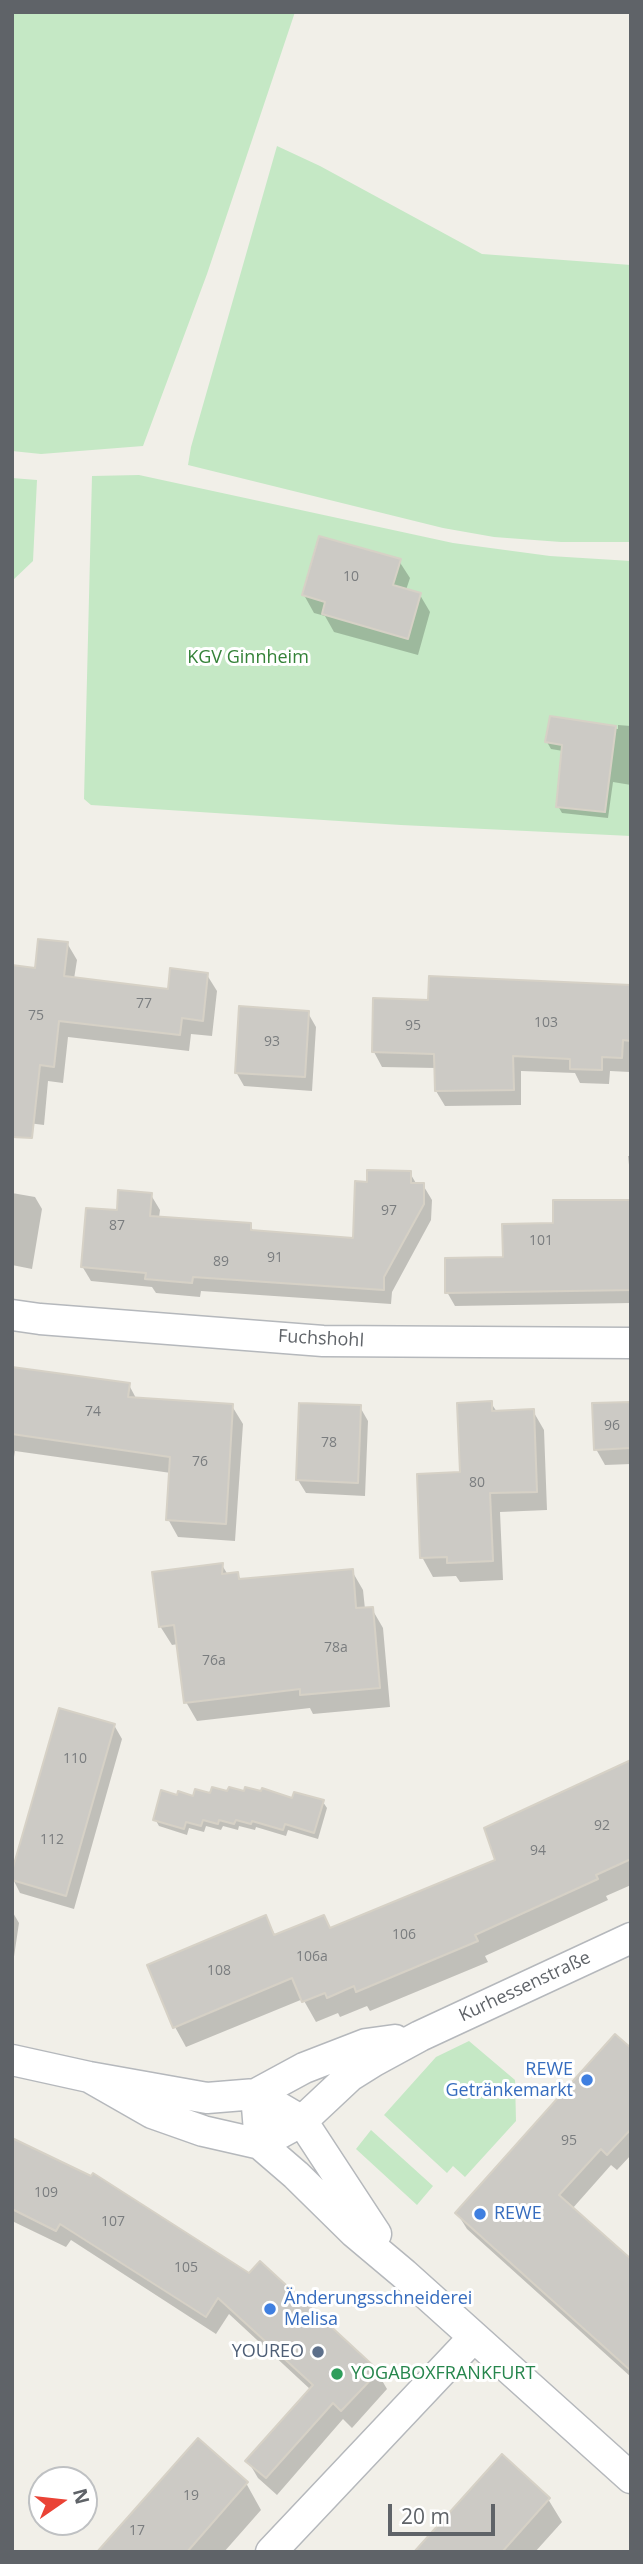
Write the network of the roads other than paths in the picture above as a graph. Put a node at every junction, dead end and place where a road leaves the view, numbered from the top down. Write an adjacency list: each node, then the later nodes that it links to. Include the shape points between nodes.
1 (12, 1315): 2 (street, Fuchshohl, via 323,1341)
2 (631, 1343)
3 (631, 1938): 4 (street, Kurhessenstraße)
4 (420, 2036): 7 (street, Kurhessenstraße, via 366,2044 304,2068); 8 (street, Kurhessenstraße, via 350,2076)
5 (12, 2060): 6 (street, Kurhessenstraße)
6 (89, 2077): 7 (street, Kurhessenstraße, via 207,2098); 9 (street, Kurhessenstraße, via 152,2113)
7 (256, 2094): 8 (street); 9 (street)
8 (302, 2121): 9 (street, Kurhessenstraße); 10 (street)
9 (260, 2144): 10 (street)
10 (404, 2274): 11 (street)
11 (474, 2337): 12 (street); 13 (street)
12 (631, 2478)
13 (271, 2552)

